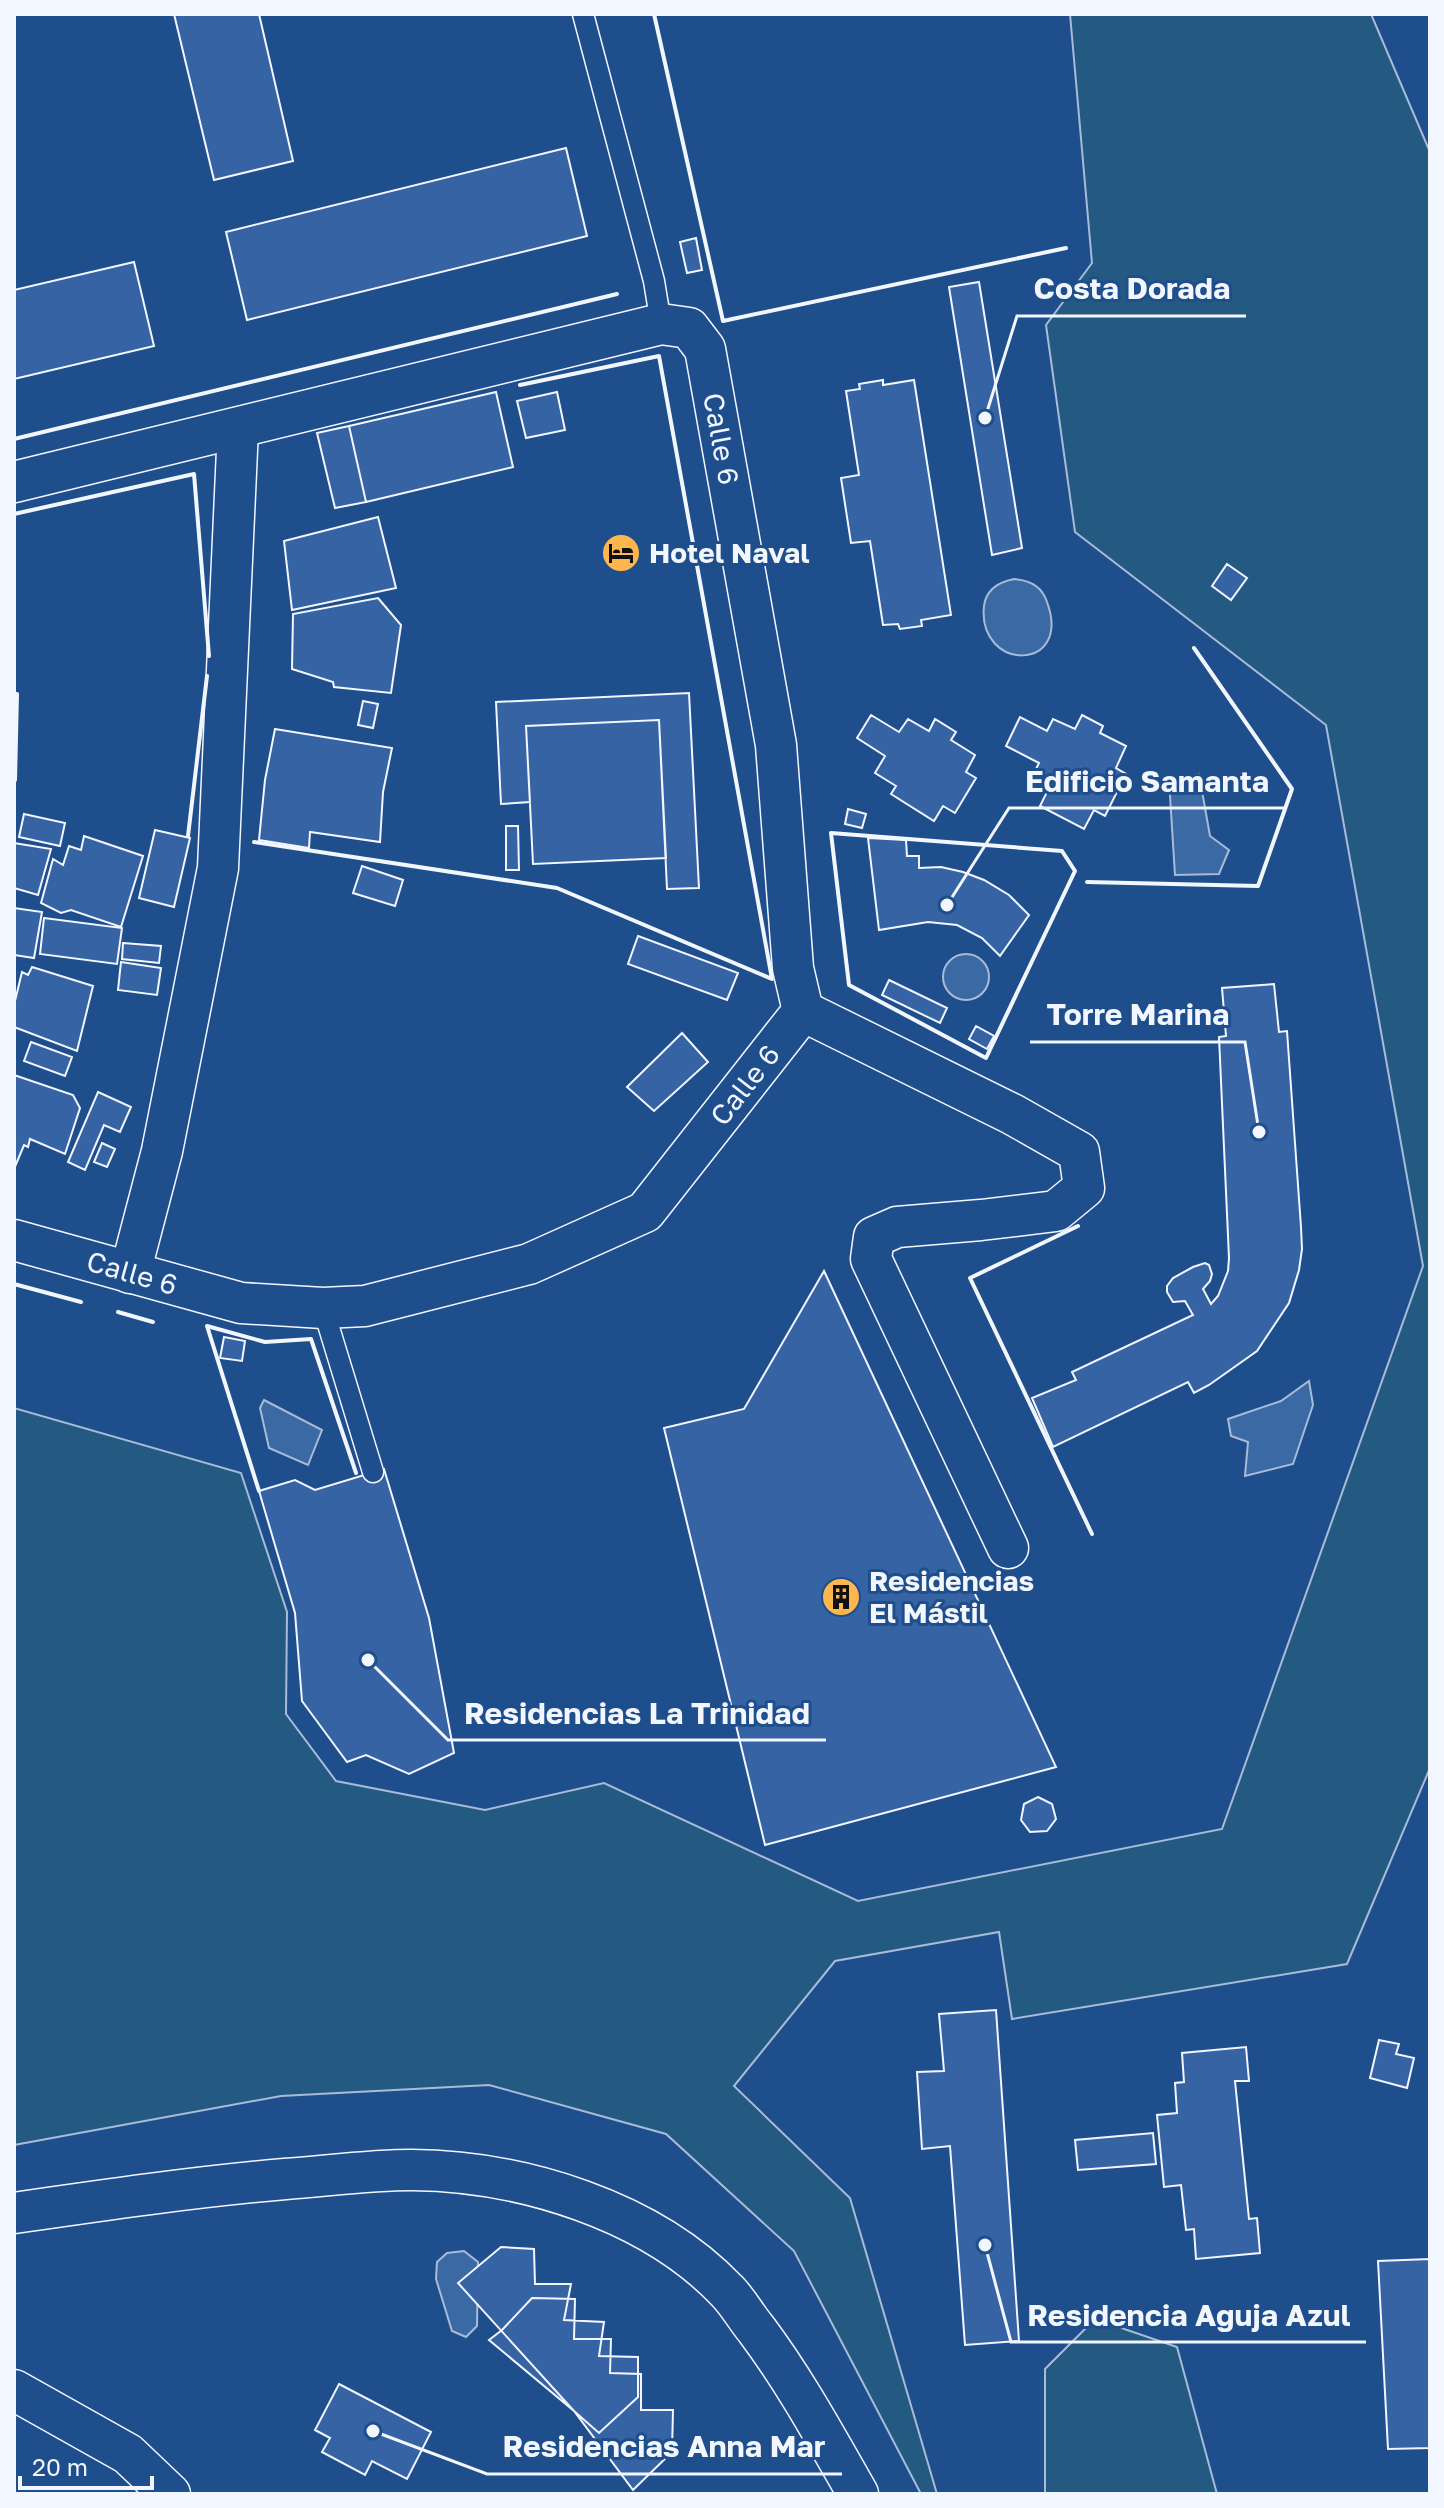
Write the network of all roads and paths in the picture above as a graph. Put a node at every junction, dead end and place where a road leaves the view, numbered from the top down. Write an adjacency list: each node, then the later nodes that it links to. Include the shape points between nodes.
1 (583, 14): 2 (lane)
2 (661, 324): 3 (street); 5 (street, Calle 6, via 689,328 705,349 776,745 793,968)
3 (238, 428): 4 (street); 7 (street, via 218,868 162,1151)
4 (14, 482)
5 (803, 1011): 8 (street, Calle 6, via 645,1212 529,1264 365,1306); 10 (street, via 1079,1152 1084,1188 1056,1211 897,1227 874,1237 871,1259)
6 (14, 1240): 7 (street, Calle 6)
7 (130, 1273): 8 (street, Calle 6, via 241,1303)
8 (323, 1308): 9 (lane)
9 (373, 1472)
10 (1008, 1548)
11 (14, 2213): 14 (street, via 217,2185 412,2170 534,2185 647,2228 727,2291 786,2369)
12 (19, 2389): 13 (street, via 128,2454)
13 (170, 2494)
14 (858, 2494)

